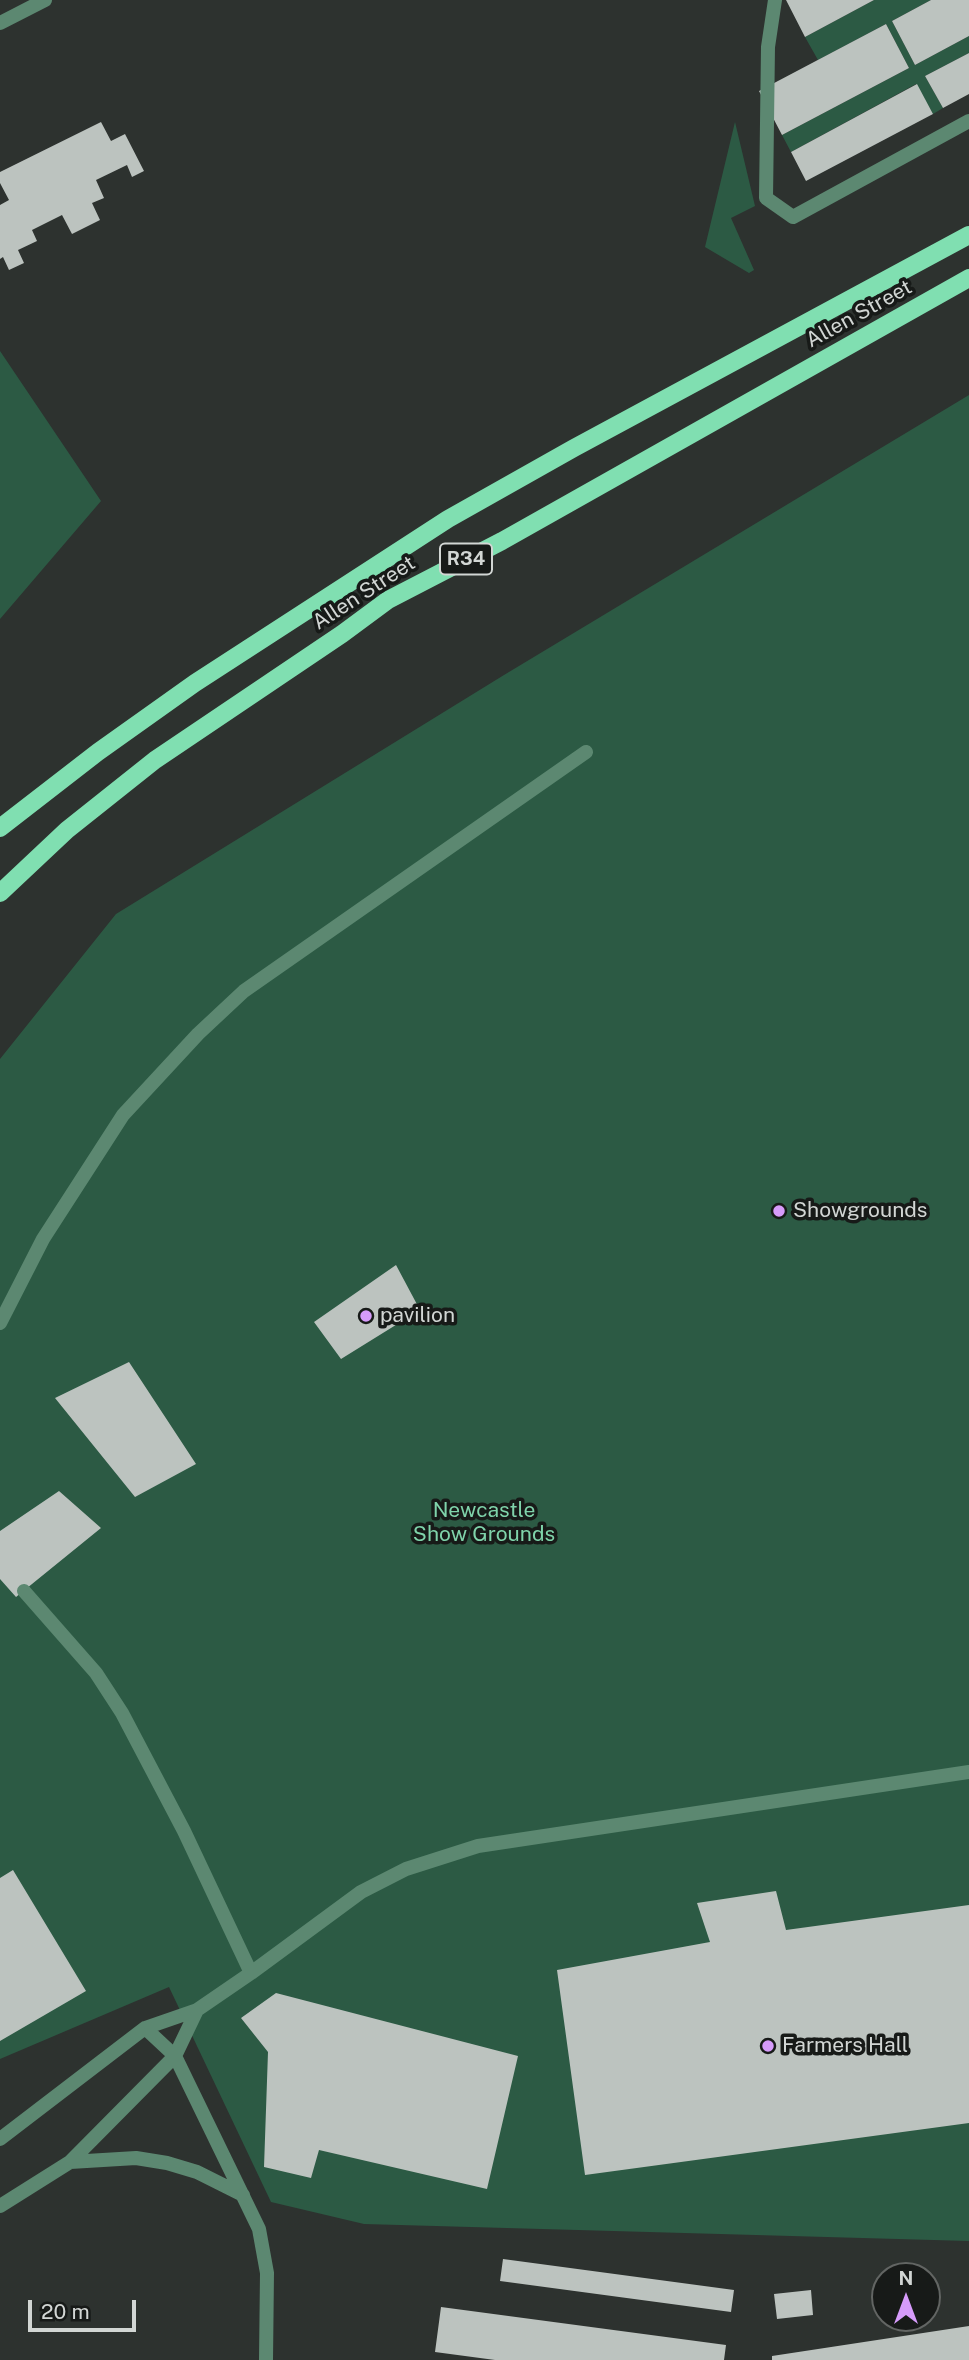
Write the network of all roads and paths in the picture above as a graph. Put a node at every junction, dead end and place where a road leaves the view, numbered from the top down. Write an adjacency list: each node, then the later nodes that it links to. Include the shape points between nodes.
1 (45, 0): 3 (street)
2 (775, 0): 4 (street, via 768,47 766,198 793,217)
3 (0, 23)
4 (969, 121)
5 (969, 234): 8 (main road, Allen Street / R34, via 448,519 195,683)
6 (969, 278): 9 (main road, Allen Street / R34, via 502,541 388,600 155,760 67,830)
7 (586, 752): 10 (street, via 244,991 198,1034 123,1115 43,1239)
8 (0, 828)
9 (0, 893)
10 (0, 1323)
11 (24, 1591): 13 (street, via 96,1673 122,1713)
12 (969, 1772): 13 (street, via 478,1846 406,1869 361,1892)
13 (251, 1973): 14 (street)
14 (197, 2010): 15 (street); 16 (street)
15 (145, 2028): 16 (street); 17 (street)
16 (175, 2056): 18 (street); 19 (street)
17 (0, 2139)
18 (70, 2162): 19 (street, via 136,2158 167,2163); 20 (street)
19 (243, 2195): 21 (street, via 259,2229 267,2273)
20 (0, 2206)
21 (266, 2360)

